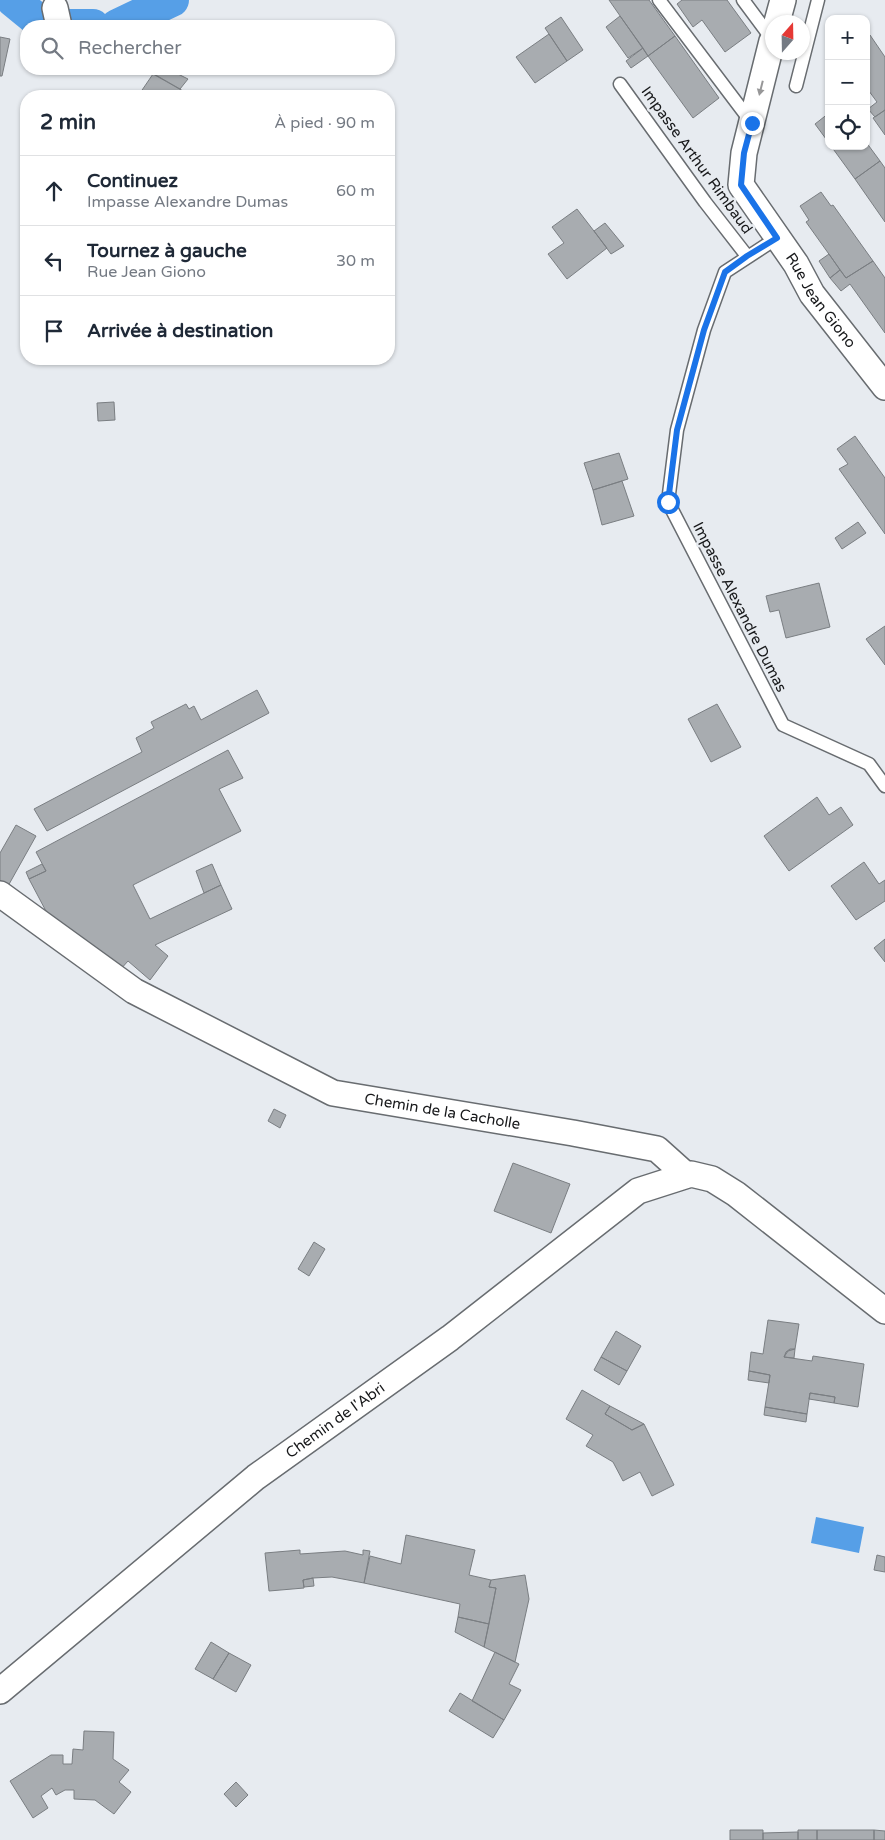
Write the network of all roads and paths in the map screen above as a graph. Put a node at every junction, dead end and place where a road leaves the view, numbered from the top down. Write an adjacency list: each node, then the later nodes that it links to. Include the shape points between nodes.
1 (659, 0): 10 (lane)
2 (743, 0): 6 (lane)
3 (783, 0): 5 (street)
4 (818, 0): 9 (lane)
5 (779, 15)
6 (765, 30)
7 (767, 60): 10 (street, Rue Jean Giono, one-way to 10)
8 (620, 84): 12 (lane, Impasse Arthur Rimbaud)
9 (796, 86)
10 (752, 123): 11 (street, Rue Jean Giono, via 744,153 741,185)
11 (777, 238): 12 (lane, Impasse Alexandre Dumas); 13 (street, Rue Jean Giono, via 812,294)
12 (747, 256): 14 (lane, Impasse Alexandre Dumas, via 725,272 704,330 677,430 668,502 783,725 869,764)
13 (885, 387)
14 (885, 786)
15 (0, 894): 16 (street, Chemin de la Cacholle, via 134,991 333,1093 657,1149)
16 (686, 1175): 17 (street, via 712,1179 736,1194); 18 (street, Chemin de l'Abri, via 638,1191 450,1338 256,1477)
17 (885, 1311)
18 (0, 1690)

